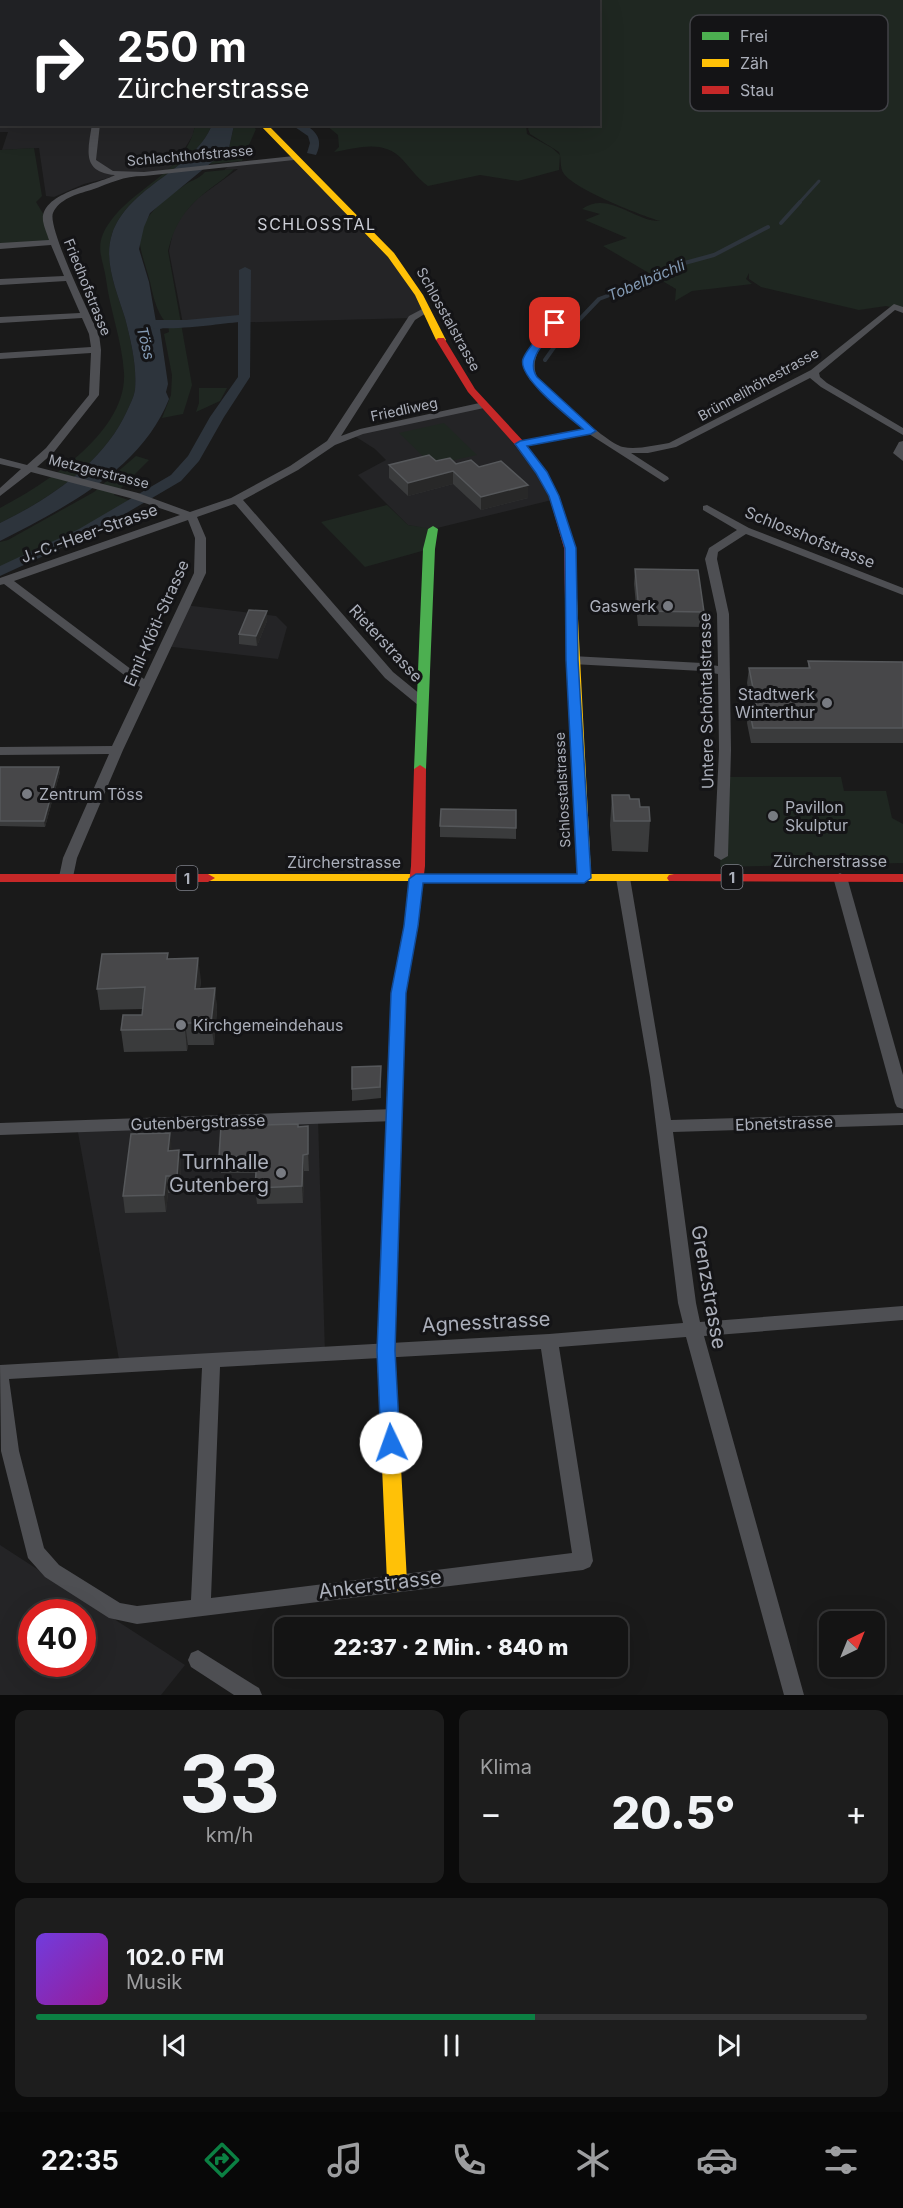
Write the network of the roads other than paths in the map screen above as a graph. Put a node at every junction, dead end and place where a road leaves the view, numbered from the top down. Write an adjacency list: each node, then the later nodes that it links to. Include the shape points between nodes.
1 (96, 126): 4 (street, Schlachthofstrasse, via 92,160 99,167)
2 (264, 126): 3 (main road, Schlosstalstrasse)
3 (294, 158): 4 (street, Schlachthofstrasse); 10 (main road, Schlosstalstrasse, via 391,255)
4 (124, 174): 5 (street, Friedhofstrasse, via 56,203 47,220)
5 (54, 242): 6 (street); 7 (street, Friedhofstrasse)
6 (0, 246)
7 (69, 278): 8 (street); 11 (street, Friedhofstrasse)
8 (0, 282)
9 (899, 309): 16 (street, Brünnelihöhestrasse)
10 (426, 310): 17 (main road, Schlosstalstrasse, via 447,353); 20 (street, via 412,318)
11 (85, 315): 12 (street); 14 (street, Friedhofstrasse, via 94,334)
12 (0, 320)
13 (555, 323): 18 (street, via 528,359 527,369)
14 (96, 351): 15 (street); 26 (street, Friedhofstrasse, via 94,395 50,450)
15 (0, 356)
16 (814, 372): 19 (street, via 824,385); 23 (street, Brünnelihöhestrasse, via 672,445)
17 (484, 405): 20 (street, Friedliweg, via 360,432); 21 (main road, Schlosstalstrasse)
18 (591, 431): 21 (street); 23 (street)
19 (903, 432)
20 (332, 443): 29 (street)
21 (520, 444): 36 (main road, Schlosstalstrasse, via 554,496 570,548)
22 (903, 444): 24 (street, via 898,453)
23 (621, 450): 27 (street)
24 (903, 458)
25 (0, 461): 26 (street, Metzgerstrasse)
26 (26, 468): 28 (street, Friedhofstrasse); 31 (street, Metzgerstrasse, via 154,501)
27 (664, 479)
28 (0, 493)
29 (235, 500): 31 (street); 39 (street, Rieterstrasse, via 389,675)
30 (706, 508): 33 (street, Schlosshofstrasse)
31 (189, 516): 34 (street, J.-C.-Heer-Strasse); 38 (street, Emil-Klöti-Strasse, via 203,554 200,573)
32 (433, 529): 39 (main road)
33 (745, 530): 35 (street, Schlosshofstrasse); 37 (street, Untere Schöntalstrasse, via 712,550 723,614)
34 (3, 581): 38 (street)
35 (903, 592)
36 (572, 660): 37 (street); 46 (main road, Schlosstalstrasse)
37 (723, 671): 42 (street, Untere Schöntalstrasse)
38 (146, 686): 40 (street, Emil-Klöti-Strasse)
39 (422, 702): 49 (main road, Rieterstrasse)
40 (117, 750): 41 (street); 43 (street, Emil-Klöti-Strasse, via 70,858)
41 (0, 751)
42 (722, 856)
43 (66, 877): 45 (main road, Zürcherstrasse / 1); 49 (main road, Zürcherstrasse / 1)
44 (840, 877): 47 (main road, Zürcherstrasse / 1); 48 (main road, Zürcherstrasse / 1); 50 (street)
45 (0, 878)
46 (584, 878): 47 (main road, Zürcherstrasse / 1); 49 (main road, Zürcherstrasse / 1)
47 (623, 878): 53 (street, Grenzstrasse)
48 (903, 878)
49 (416, 879): 51 (main road, Rieterstrasse, via 398,993)
50 (903, 1103)
51 (395, 1115): 54 (street, Gutenbergstrasse); 58 (main road, Rieterstrasse)
52 (903, 1119): 53 (street, Ebnetstrasse)
53 (664, 1126): 56 (street, Grenzstrasse)
54 (0, 1129)
55 (903, 1313): 56 (street, Agnesstrasse)
56 (693, 1329): 57 (street, Agnesstrasse); 66 (street, Grenzstrasse)
57 (549, 1341): 58 (street, Agnesstrasse); 62 (street, Ankerstrasse, via 583,1561)
58 (386, 1351): 59 (street, Agnesstrasse); 62 (main road, Rieterstrasse)
59 (211, 1361): 60 (street, Agnesstrasse); 63 (street)
60 (0, 1372)
61 (0, 1378): 63 (street, Ankerstrasse, via 10,1451 32,1542 42,1562 108,1607 127,1615)
62 (397, 1582): 63 (street, Ankerstrasse)
63 (201, 1607)
64 (198, 1660): 65 (street)
65 (252, 1695)
66 (794, 1695)

